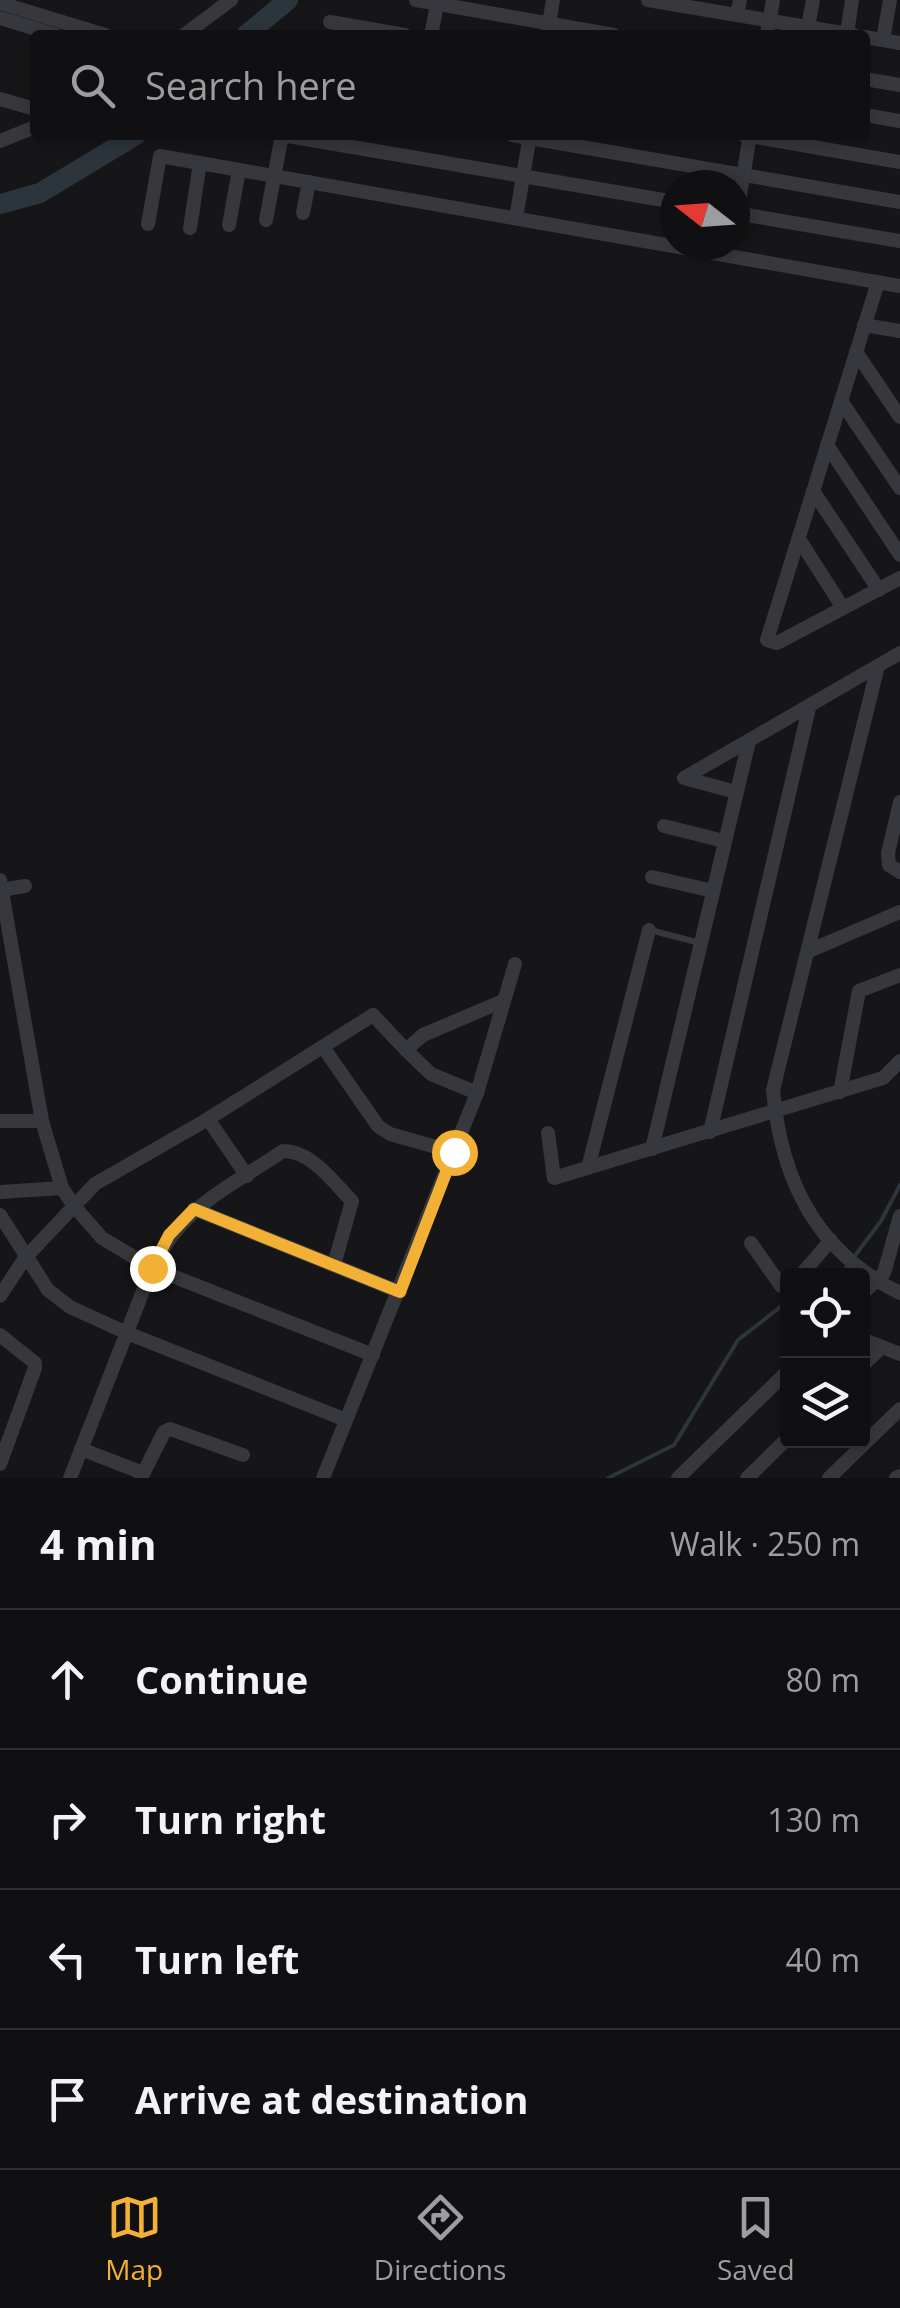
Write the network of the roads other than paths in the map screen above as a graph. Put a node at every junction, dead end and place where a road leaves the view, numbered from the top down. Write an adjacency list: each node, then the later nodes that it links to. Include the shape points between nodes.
1 (232, 0): 20 (street)
2 (416, 0): 9 (street)
3 (553, 0): 17 (street)
4 (774, 0): 16 (street)
5 (812, 0): 15 (street)
6 (852, 0): 24 (street)
7 (890, 0): 26 (street)
8 (658, 1): 11 (street)
9 (437, 2): 17 (street); 22 (street)
10 (0, 3): 19 (street)
11 (702, 4): 12 (street)
12 (739, 8): 16 (street)
13 (0, 18): 18 (street)
14 (330, 22): 21 (street)
15 (808, 27): 16 (street); 23 (street)
16 (768, 28)
17 (548, 29)
18 (40, 30)
19 (89, 30)
20 (191, 30)
21 (376, 30)
22 (432, 30)
23 (826, 30)
24 (850, 30)
25 (870, 38): 26 (street)
26 (883, 40): 27 (street)
27 (900, 43)
28 (870, 80): 29 (street)
29 (900, 85)
30 (0, 99): 31 (street)
31 (30, 107)
32 (870, 116): 33 (street)
33 (900, 121)
34 (30, 129): 41 (street)
35 (281, 140): 47 (street)
36 (311, 140): 48 (street)
37 (529, 140): 48 (street)
38 (552, 140): 45 (street)
39 (748, 140): 46 (street)
40 (776, 140): 42 (street)
41 (0, 141)
42 (900, 162)
43 (200, 163): 44 (street); 57 (street, via 160,156); 59 (street)
44 (239, 170): 47 (street); 58 (street)
45 (717, 170)
46 (744, 170)
47 (274, 176): 50 (street); 56 (street)
48 (523, 176): 51 (street); 54 (street)
49 (750, 176): 52 (street)
50 (308, 182): 53 (street); 54 (street)
51 (660, 199)
52 (900, 202)
53 (303, 213)
54 (516, 218): 60 (street)
55 (750, 219): 61 (street)
56 (266, 220)
57 (148, 224)
58 (229, 226)
59 (190, 228)
60 (660, 239)
61 (900, 241)
62 (750, 254): 63 (street)
63 (878, 282): 64 (street); 65 (street)
64 (900, 286)
65 (864, 326): 66 (street); 67 (street)
66 (898, 333)
67 (856, 352): 68 (street); 69 (street)
68 (841, 402): 70 (street); 71 (street)
69 (900, 417)
70 (827, 445): 72 (street); 74 (street)
71 (900, 488)
72 (813, 491): 73 (street); 76 (street)
73 (799, 538): 77 (street); 77 (street, via 767,640 776,643)
74 (900, 554)
75 (900, 578): 76 (street)
76 (879, 590): 77 (street)
77 (844, 608)
78 (900, 653): 79 (street)
79 (876, 670): 80 (street); 94 (street)
80 (809, 708): 81 (street); 107 (street)
81 (749, 742): 82 (street); 82 (street, via 684,778)
82 (736, 792): 85 (street)
83 (900, 802): 86 (street, via 888,853)
84 (664, 826): 85 (street)
85 (724, 841): 90 (street)
86 (900, 872)
87 (652, 876): 90 (street)
88 (1, 886): 89 (street); 106 (street)
89 (25, 886)
90 (712, 891): 93 (street)
91 (900, 912): 94 (street)
92 (649, 930): 93 (lane); 111 (street)
93 (700, 942): 109 (street)
94 (809, 951): 103 (street, via 774,1090)
95 (515, 964): 97 (street)
96 (900, 974): 101 (street, via 860,991)
97 (503, 1001): 99 (street, via 423,1035); 102 (street)
98 (322, 1047): 99 (street, via 374,1016); 104 (street); 110 (street, via 378,1126)
99 (406, 1050): 102 (street, via 431,1074)
100 (900, 1060): 101 (street, via 882,1078)
101 (840, 1092): 103 (street)
102 (478, 1093): 110 (street)
103 (775, 1112): 107 (street); 120 (street, via 788,1173)
104 (208, 1119): 112 (street); 115 (street, via 95,1184)
105 (0, 1120): 106 (street)
106 (42, 1121): 113 (street)
107 (710, 1132): 109 (street)
108 (548, 1133): 111 (street, via 554,1178)
109 (652, 1149): 111 (street)
110 (454, 1152): 128 (street)
111 (588, 1168)
112 (247, 1176): 116 (street); 122 (street, via 289,1150 320,1168 352,1202)
113 (62, 1188): 114 (street); 115 (street)
114 (0, 1192)
115 (74, 1206): 121 (street); 123 (street, via 102,1238)
116 (194, 1209): 122 (street); 123 (street, via 169,1235)
117 (0, 1215): 121 (street)
118 (899, 1225): 125 (street, via 884,1273)
119 (750, 1243): 126 (street)
120 (833, 1243): 124 (street); 125 (street)
121 (25, 1258): 130 (street); 131 (street, via 53,1296)
122 (334, 1266): 128 (street)
123 (152, 1268): 131 (street); 136 (street)
124 (808, 1268)
125 (875, 1280): 127 (street); 129 (street)
126 (780, 1285)
127 (870, 1285)
128 (400, 1292): 136 (street)
129 (900, 1293)
130 (0, 1296)
131 (126, 1333): 140 (street); 142 (street)
132 (0, 1335): 144 (street, via 36,1368)
133 (870, 1342): 134 (street)
134 (881, 1348): 135 (street); 137 (street)
135 (900, 1354)
136 (373, 1355): 140 (street)
137 (870, 1358)
138 (780, 1379): 148 (street)
139 (900, 1409): 150 (street)
140 (346, 1420): 147 (street)
141 (780, 1446): 149 (street)
142 (81, 1449): 145 (street); 146 (street)
143 (243, 1454): 145 (street, via 170,1429)
144 (0, 1464)
145 (142, 1476)
146 (70, 1478)
147 (323, 1478)
148 (678, 1478)
149 (746, 1478)
150 (829, 1478)

